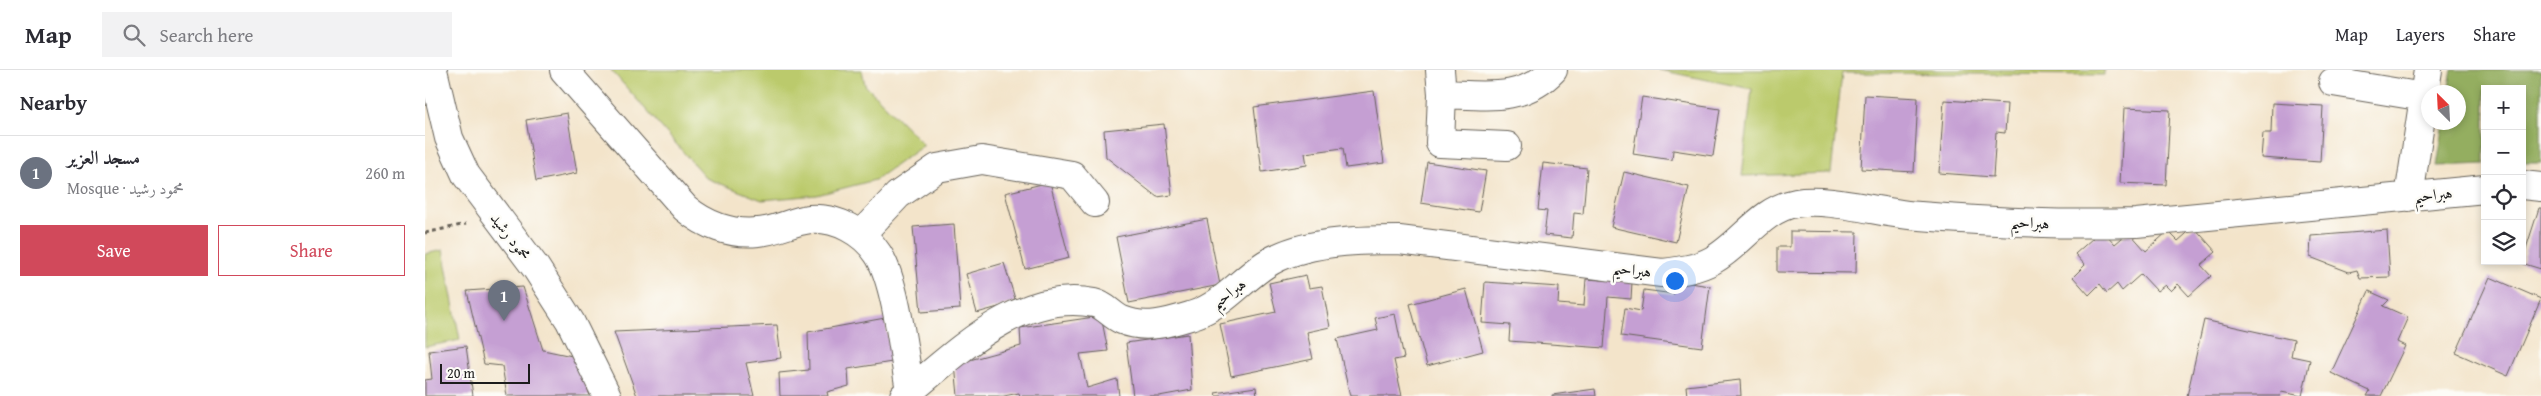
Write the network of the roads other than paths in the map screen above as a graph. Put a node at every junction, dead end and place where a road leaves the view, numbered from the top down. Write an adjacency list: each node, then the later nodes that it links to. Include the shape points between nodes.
1 (433, 70): 18 (street, محمود رشيد, via 449,138 466,175 536,268 570,321)
2 (563, 70): 16 (street, via 701,222 731,231 758,232 810,219 834,222)
3 (1553, 70): 5 (street, via 1514,95)
4 (2428, 70): 7 (street)
5 (1441, 82): 10 (street, via 1440,143)
6 (2333, 82): 8 (street)
7 (2426, 85)
8 (2421, 97)
9 (2421, 117): 14 (street)
10 (1507, 146)
11 (2526, 185): 12 (street)
12 (2541, 187)
13 (2481, 189): 14 (street, هبراحيم)
14 (2409, 197): 17 (street, هبراحيم, via 2136,223 2091,224 1920,216 1822,202 1795,203 1765,216 1712,260 1688,270 1661,273 1399,240 1323,245 1288,254 1267,264 1213,307 1157,325 1122,320 1095,303 1056,302 1024,311 986,330)
15 (1095, 203): 16 (street, via 1072,175 982,160 937,168 898,195)
16 (861, 234): 17 (street, via 878,254 890,282)
17 (907, 393)
18 (607, 396)

